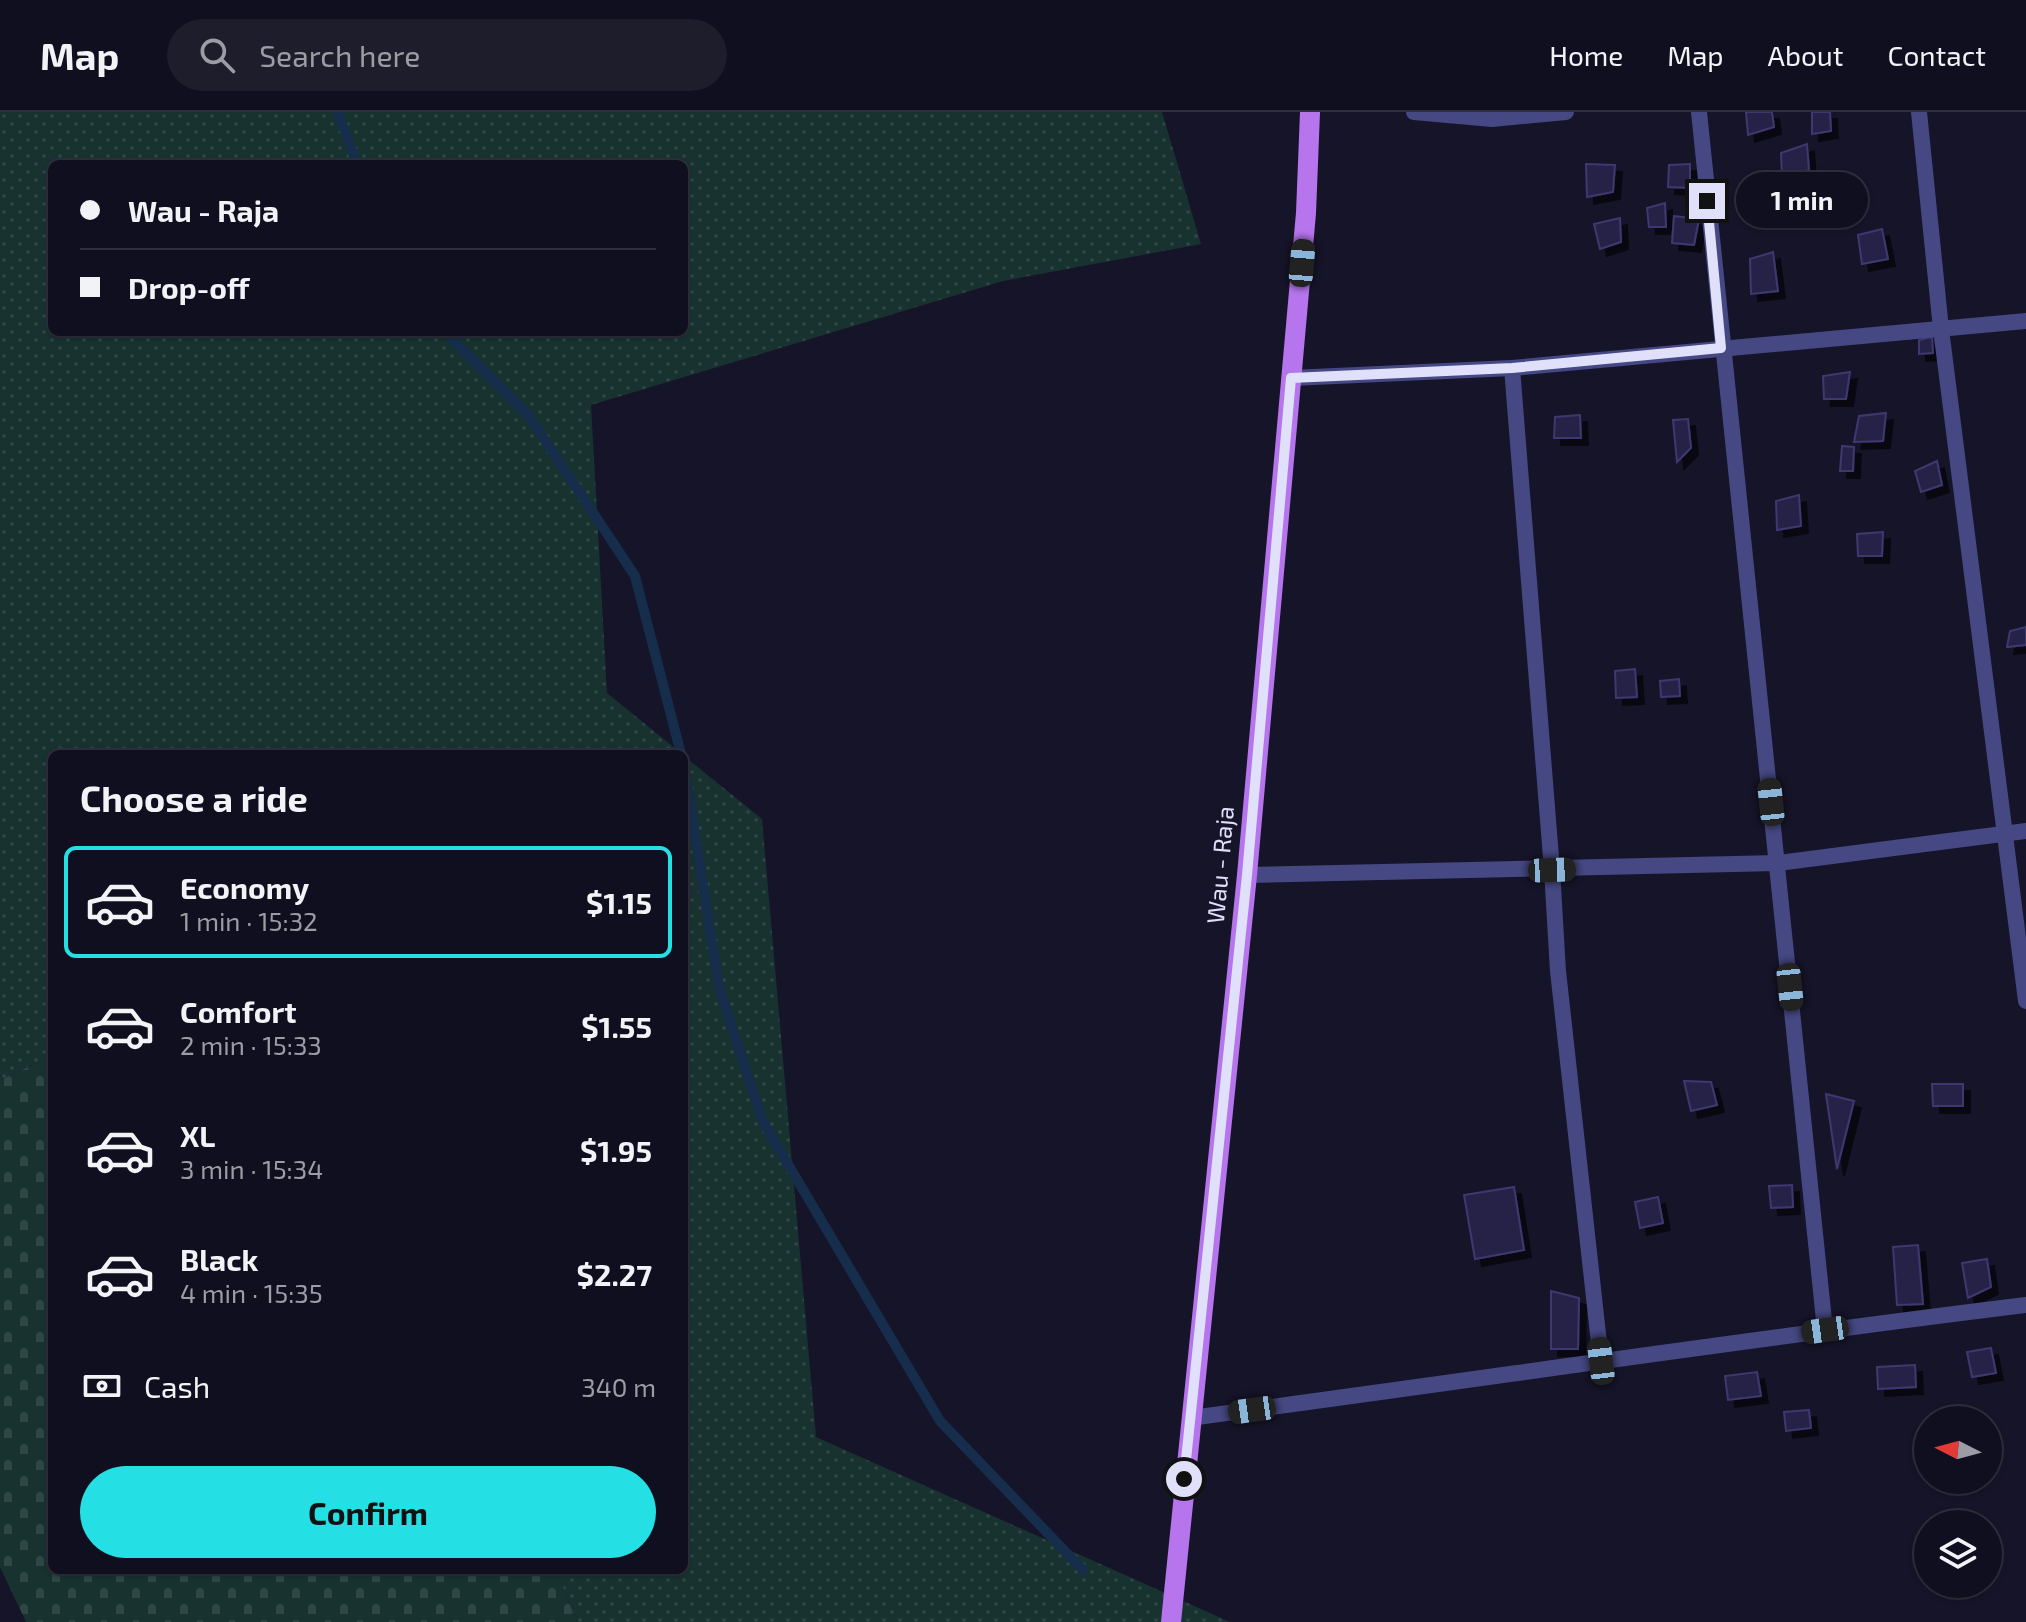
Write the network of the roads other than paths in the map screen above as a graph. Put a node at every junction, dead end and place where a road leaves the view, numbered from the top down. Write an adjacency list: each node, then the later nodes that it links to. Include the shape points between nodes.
1 (1310, 112): 10 (main road, Wau - Raja)
2 (1414, 112): 3 (street, via 1492,119)
3 (1566, 112)
4 (1699, 112): 8 (street)
5 (1919, 112): 7 (street)
6 (2026, 321): 7 (street)
7 (1941, 329): 8 (street); 12 (street)
8 (1721, 348): 9 (street); 13 (street)
9 (1512, 368): 10 (street); 14 (street)
10 (1291, 378): 15 (main road, Wau - Raja)
11 (2026, 831): 12 (street)
12 (2006, 833): 13 (street); 16 (street)
13 (1778, 863): 14 (street); 18 (street)
14 (1552, 870): 15 (street); 19 (street, via 1570,1100)
15 (1247, 875): 20 (main road, Wau - Raja)
16 (2026, 1001)
17 (2026, 1305): 18 (street)
18 (1825, 1330): 19 (street)
19 (1601, 1361): 20 (street)
20 (1190, 1418): 21 (main road, Wau - Raja)
21 (1171, 1622)

